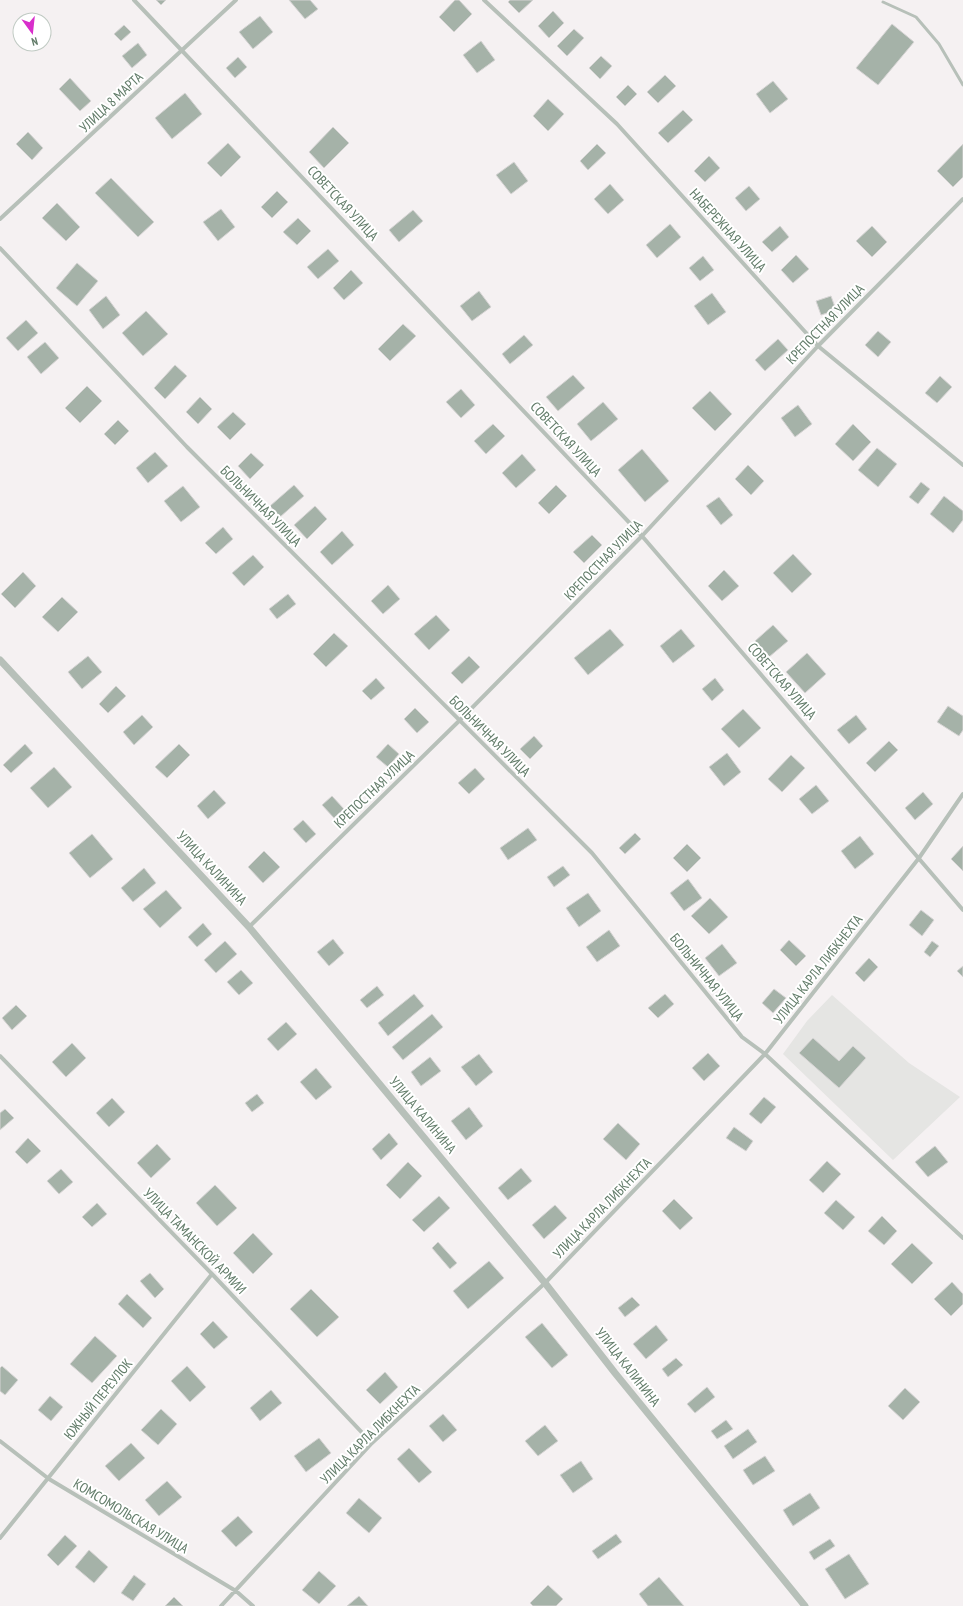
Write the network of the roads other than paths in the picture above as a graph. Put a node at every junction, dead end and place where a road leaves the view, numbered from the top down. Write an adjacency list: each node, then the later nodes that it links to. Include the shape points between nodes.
1 (134, 0): 5 (street, СОВЕТСКАЯ УЛИЦА)
2 (236, 0): 5 (street, УЛИЦА 8 МАРТА)
3 (484, 0): 10 (street, НАБЕРЕЖНАЯ УЛИЦА, via 617,124)
4 (883, 2): 6 (lane, via 916,17 939,44)
5 (183, 50): 8 (street, УЛИЦА 8 МАРТА); 12 (street, СОВЕТСКАЯ УЛИЦА)
6 (963, 85)
7 (963, 199): 10 (street, КРЕПОСТНАЯ УЛИЦА)
8 (0, 219)
9 (0, 248): 14 (street, БОЛЬНИЧНАЯ УЛИЦА, via 187,447)
10 (818, 346): 11 (street, НАБЕРЕЖНАЯ УЛИЦА); 12 (street, КРЕПОСТНАЯ УЛИЦА)
11 (963, 465)
12 (642, 536): 14 (street, КРЕПОСТНАЯ УЛИЦА); 16 (street, СОВЕТСКАЯ УЛИЦА)
13 (0, 660): 18 (street, УЛИЦА КАЛИНИНА)
14 (459, 721): 18 (street, КРЕПОСТНАЯ УЛИЦА); 19 (street, БОЛЬНИЧНАЯ УЛИЦА, via 592,853 742,1037)
15 (963, 794): 16 (street, УЛИЦА КАРЛА ЛИБКНЕХТА)
16 (919, 858): 17 (street, СОВЕТСКАЯ УЛИЦА); 19 (street, УЛИЦА КАРЛА ЛИБКНЕХТА)
17 (963, 910)
18 (249, 927): 23 (street, УЛИЦА КАЛИНИНА)
19 (765, 1054): 21 (street, БОЛЬНИЧНАЯ УЛИЦА); 23 (street, УЛИЦА КАРЛА ЛИБКНЕХТА)
20 (0, 1056): 22 (street, УЛИЦА ТАМАНСКОЙ АРМИИ)
21 (963, 1238)
22 (212, 1274): 25 (street, УЛИЦА ТАМАНСКОЙ АРМИИ); 26 (street, ЮЖНЫЙ ПЕРЕУЛОК)
23 (546, 1283): 25 (street, УЛИЦА КАРЛА ЛИБКНЕХТА); 31 (street, УЛИЦА КАЛИНИНА, via 620,1379)
24 (0, 1441): 26 (street, КОМСОМОЛЬСКАЯ УЛИЦА)
25 (372, 1443): 28 (street, УЛИЦА КАРЛА ЛИБКНЕХТА)
26 (49, 1479): 27 (street, ЮЖНЫЙ ПЕРЕУЛОК); 28 (street, КОМСОМОЛЬСКАЯ УЛИЦА)
27 (0, 1538)
28 (236, 1591): 29 (street, УЛИЦА КАРЛА ЛИБКНЕХТА); 30 (street, КОМСОМОЛЬСКАЯ УЛИЦА)
29 (221, 1606)
30 (253, 1606)
31 (805, 1606)

